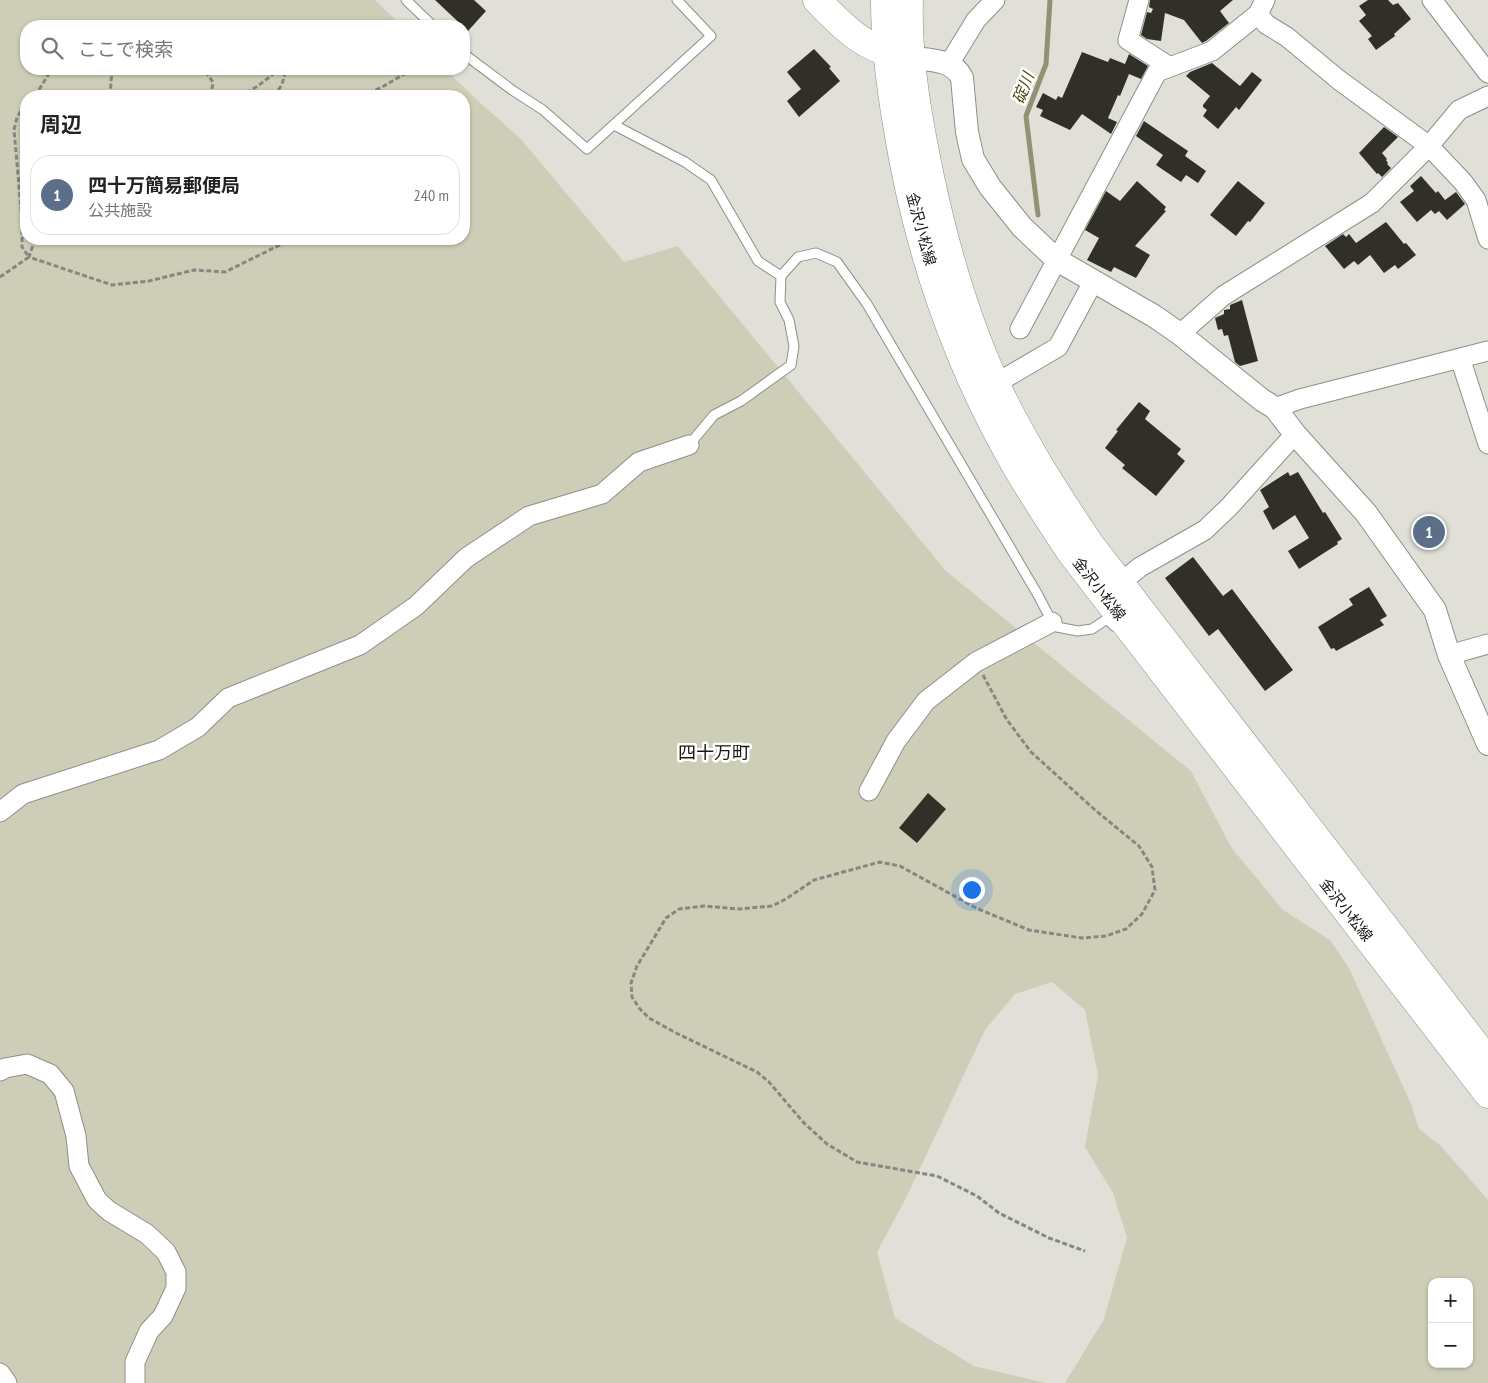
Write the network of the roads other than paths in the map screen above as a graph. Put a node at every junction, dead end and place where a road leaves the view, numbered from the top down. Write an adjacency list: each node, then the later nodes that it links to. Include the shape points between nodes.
1 (406, 0): 10 (lane)
2 (676, 0): 17 (lane, via 711,36)
3 (817, 0): 11 (main road, via 859,40)
4 (885, 0): 11 (main road, 金沢小松線)
5 (908, 0): 11 (main road, 金沢小松線)
6 (995, 0): 13 (street, via 976,20)
7 (1139, 0): 14 (street, via 1128,40)
8 (1432, 0): 15 (street)
9 (1260, 6): 14 (street, via 1212,51); 18 (street, via 1266,24)
10 (427, 20)
11 (899, 56): 13 (street); 27 (main road, 金沢小松線, via 953,268); 36 (main road, 金沢小松線, via 892,92 917,220 949,322 979,394 1041,508)
12 (470, 58): 17 (lane, via 543,110 587,150)
13 (949, 64): 20 (street, via 962,78 969,145 980,172 1022,227)
14 (1170, 67): 20 (street, via 1157,72)
15 (1488, 73)
16 (1488, 96): 18 (street, via 1459,110)
17 (614, 124): 21 (lane, via 686,162 711,180 758,261)
18 (1429, 146): 19 (street, via 1476,200); 24 (street, via 1372,203 1223,296)
19 (1488, 239)
20 (1057, 260): 22 (street); 23 (street)
21 (781, 276): 31 (lane, via 780,302 789,320 794,346 791,365 749,396 714,415); 33 (lane, via 798,257 816,253 837,262 872,313)
22 (1094, 282): 24 (street); 27 (street, via 1058,347)
23 (1020, 329)
24 (1180, 334): 28 (street)
25 (1488, 350): 26 (street)
26 (1460, 358): 28 (street); 30 (street)
27 (995, 384): 32 (main road, 金沢小松線, via 1057,495)
28 (1275, 408): 29 (street)
29 (1295, 434): 32 (street, via 1206,530 1140,567); 35 (street, via 1366,513 1435,610)
30 (1488, 444)
31 (689, 445): 39 (street, via 640,462 602,494 529,516 466,558 416,606 360,644 228,698 198,727 159,750 23,794)
32 (1120, 583): 40 (main road, 金沢小松線)
33 (1052, 622): 36 (lane, via 1057,627 1078,631 1092,630 1107,619); 38 (street, via 976,662 926,701 896,741)
34 (1488, 644): 35 (street)
35 (1449, 655): 37 (street)
36 (1181, 697): 42 (main road, 金沢小松線)
37 (1488, 744)
38 (869, 791)
39 (0, 812)
40 (1488, 1061)
41 (0, 1072): 45 (street, via 27,1064 50,1074 64,1091 76,1136 79,1166 97,1200 166,1252 176,1272 176,1288 163,1316 148,1331 135,1362)
42 (1488, 1094)
43 (0, 1373): 44 (street)
44 (7, 1383)
45 (135, 1383)

